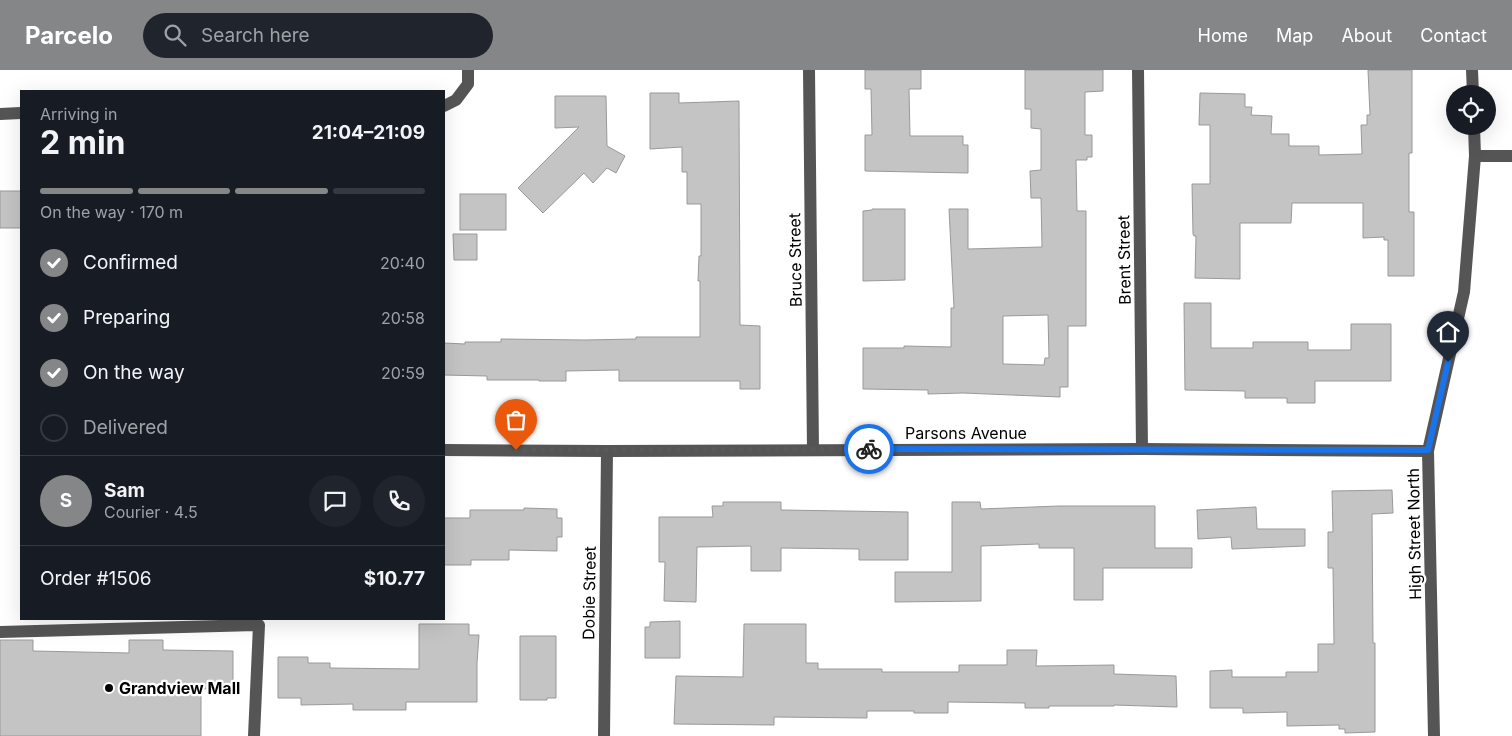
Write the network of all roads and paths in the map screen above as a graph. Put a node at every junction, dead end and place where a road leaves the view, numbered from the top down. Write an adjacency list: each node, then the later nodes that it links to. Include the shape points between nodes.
1 (468, 70): 6 (street, via 468,84 456,100)
2 (809, 70): 12 (street, Bruce Street)
3 (1138, 70): 13 (street, Brent Street)
4 (1472, 70): 5 (street)
5 (1473, 85)
6 (445, 106)
7 (20, 113): 8 (street)
8 (0, 114)
9 (1474, 135): 10 (street, High Street North)
10 (1475, 156): 11 (street); 16 (street, High Street North, via 1464,292)
11 (1512, 156)
12 (813, 449): 13 (street, Parsons Avenue); 15 (street, Parsons Avenue)
13 (1142, 449): 16 (street, Parsons Avenue)
14 (445, 450): 15 (street, Parsons Avenue)
15 (607, 450): 19 (street, Dobie Street)
16 (1428, 450): 20 (street, High Street North)
17 (0, 632): 18 (street, via 259,626)
18 (254, 736)
19 (604, 736)
20 (1434, 736)

